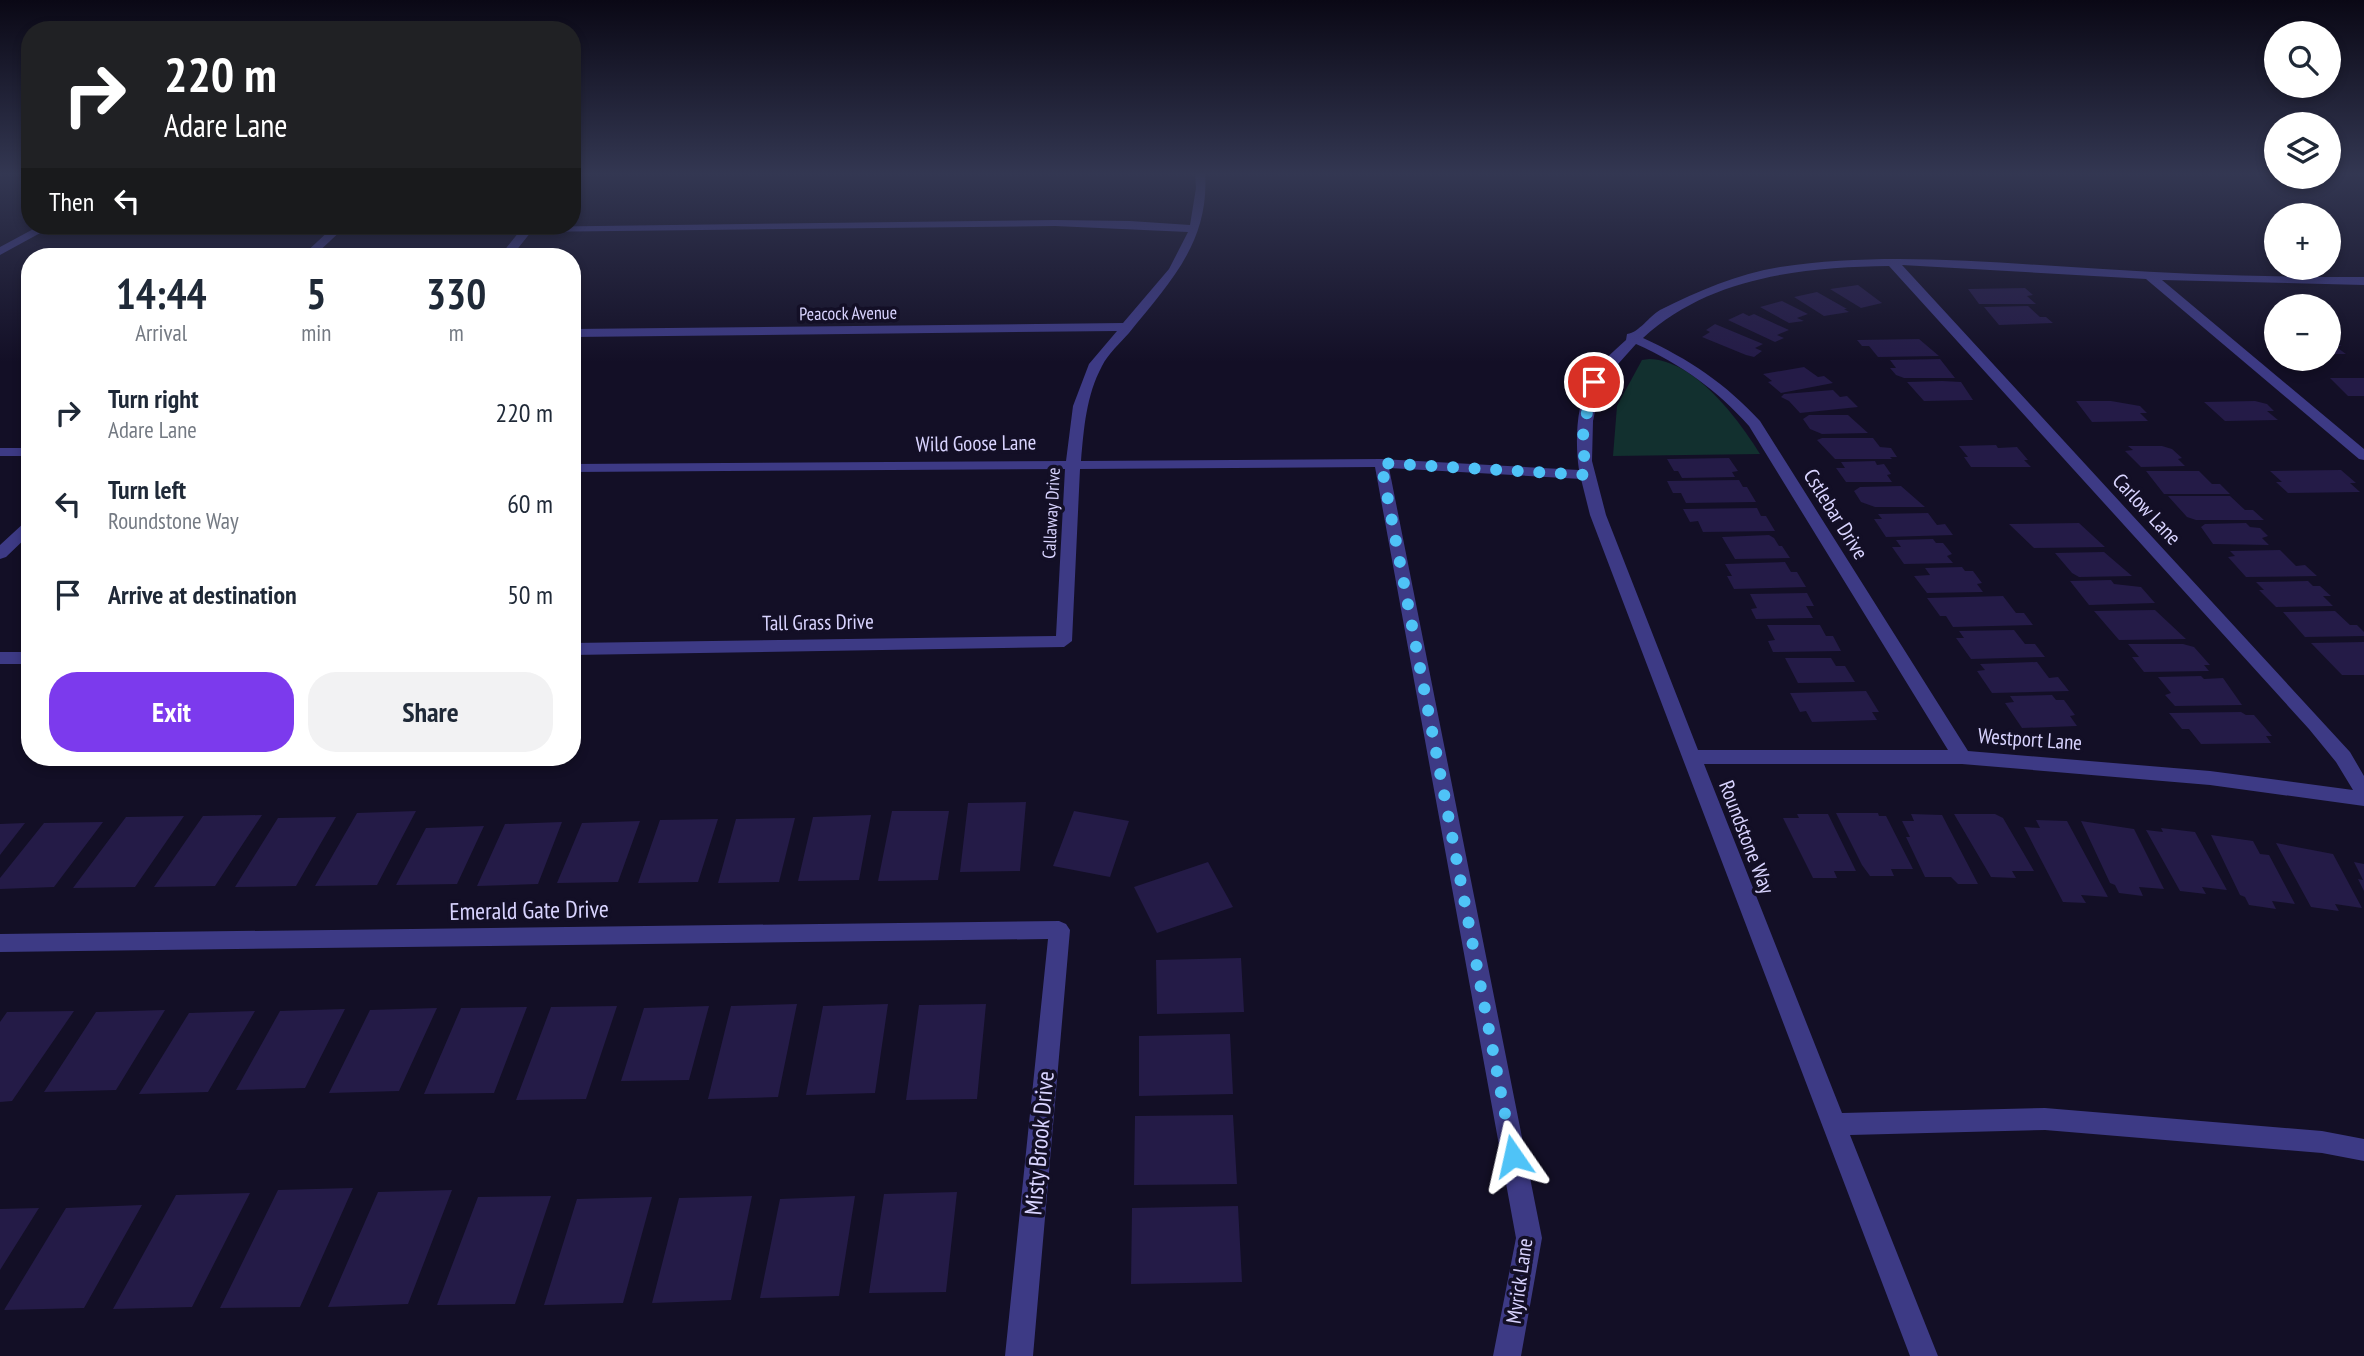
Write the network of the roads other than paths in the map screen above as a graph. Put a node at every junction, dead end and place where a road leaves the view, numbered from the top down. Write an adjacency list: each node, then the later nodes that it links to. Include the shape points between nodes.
1 (30, 235): 5 (street)
2 (330, 235): 4 (street)
3 (1192, 235): 9 (street, Callaway Drive, via 1174,270)
4 (317, 248)
5 (0, 252)
6 (1892, 262): 7 (street, Roundstone Way); 11 (street, Roundstone Way, via 1755,275 1707,290); 27 (street, Carlow Lane, via 2315,723)
7 (2149, 275): 8 (street, Roundstone Way); 14 (street)
8 (2364, 281)
9 (1124, 327): 10 (street, Peacock Avenue); 15 (street, Callaway Drive, via 1096,364 1080,406)
10 (581, 333)
11 (1631, 337): 18 (street, Roundstone Way, via 1594,382 1583,430); 26 (street, Cstlebar Drive, via 1700,371 1729,394 1755,424)
12 (0, 452): 13 (street)
13 (21, 452)
14 (2364, 456)
15 (1073, 463): 16 (street, Wild Goose Lane); 17 (street, Wild Goose Lane); 21 (street, Callaway Drive)
16 (1381, 463): 18 (street, Wild Goose Lane); 34 (street, Myrick Lane, via 1529,1238)
17 (581, 468)
18 (1585, 475): 25 (street, Roundstone Way)
19 (21, 534): 20 (street)
20 (0, 554)
21 (1064, 641): 22 (street, Tall Grass Drive)
22 (581, 649)
23 (0, 658): 24 (street)
24 (21, 658)
25 (1691, 757): 26 (street, Westport Lane); 31 (street, Roundstone Way)
26 (1962, 757): 28 (street, Westport Lane, via 2210,778)
27 (2364, 792)
28 (2364, 799)
29 (1059, 930): 30 (street, Emerald Gate Drive); 33 (street, Misty Brook Drive)
30 (0, 943)
31 (1834, 1124): 32 (street, via 2045,1119 2322,1142); 35 (street, Roundstone Way)
32 (2364, 1150)
33 (1019, 1356)
34 (1507, 1356)
35 (1924, 1356)

